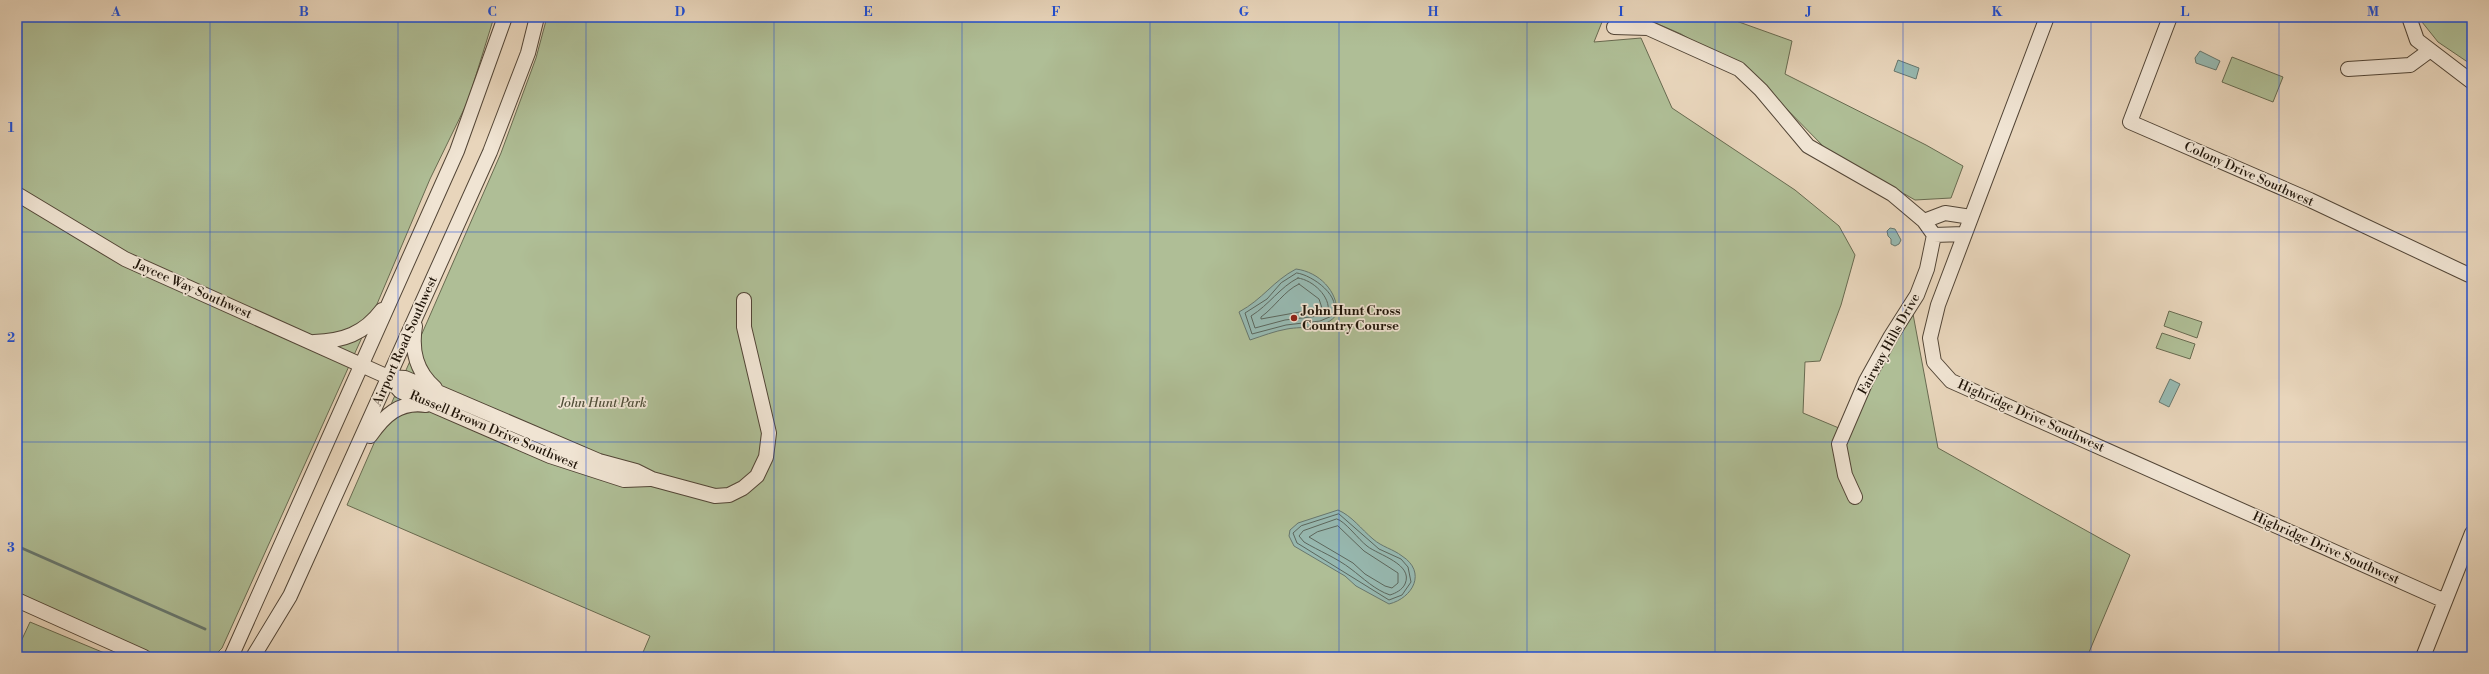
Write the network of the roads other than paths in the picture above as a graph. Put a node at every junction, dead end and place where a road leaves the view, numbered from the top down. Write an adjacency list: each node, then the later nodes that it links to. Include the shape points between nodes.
1 (505, 17): 16 (street, via 457,151)
2 (537, 17): 18 (street, Airport Road Southwest, via 528,53 490,152)
3 (2046, 17): 11 (street, Highridge Drive Southwest)
4 (2170, 17): 15 (street, Colony Drive Southwest, via 2130,122 2310,200)
5 (2409, 17): 7 (street, via 2417,40)
6 (1614, 27): 12 (street, via 1648,28 1739,69 1761,90 1808,146 1892,194)
7 (2429, 51): 8 (street, via 2410,65); 9 (street)
8 (2348, 69)
9 (2472, 82)
10 (17, 194): 19 (street, Jaycee Way Southwest, via 125,259)
11 (1971, 217): 12 (street, via 1946,213); 14 (street, Highridge Drive Southwest)
12 (1924, 221): 13 (street)
13 (1934, 234): 14 (street); 25 (street, Fairway Hills Drive, via 1928,269 1917,295 1866,380 1839,444 1845,475)
14 (1964, 234): 28 (street, Highridge Drive Southwest, via 1938,305 1930,338 1934,362 1951,381)
15 (2469, 275)
16 (393, 298): 19 (street, via 365,330 348,338); 20 (street)
17 (744, 300): 23 (street, Russell Brown Drive Southwest, via 744,327 769,433 766,457 757,476 743,488 729,495 715,496 652,479 624,480 580,467 550,456)
18 (419, 308): 22 (street, Airport Road Southwest); 23 (street, via 413,347 416,362)
19 (313, 342): 20 (street, Jaycee Way Southwest)
20 (362, 365): 21 (street, Jaycee Way Southwest); 29 (street)
21 (375, 371): 22 (street, Russell Brown Drive Southwest)
22 (388, 377): 23 (street, Russell Brown Drive Southwest, via 400,391); 24 (street, Airport Road Southwest)
23 (437, 399): 24 (street, via 392,410 382,418)
24 (355, 455): 32 (street, Airport Road Southwest, via 290,596)
25 (1855, 497)
26 (2472, 533): 28 (street)
27 (17, 600): 30 (street)
28 (2445, 602): 33 (street)
29 (232, 654): 31 (street)
30 (144, 657)
31 (220, 657)
32 (253, 657)
33 (2423, 657)

